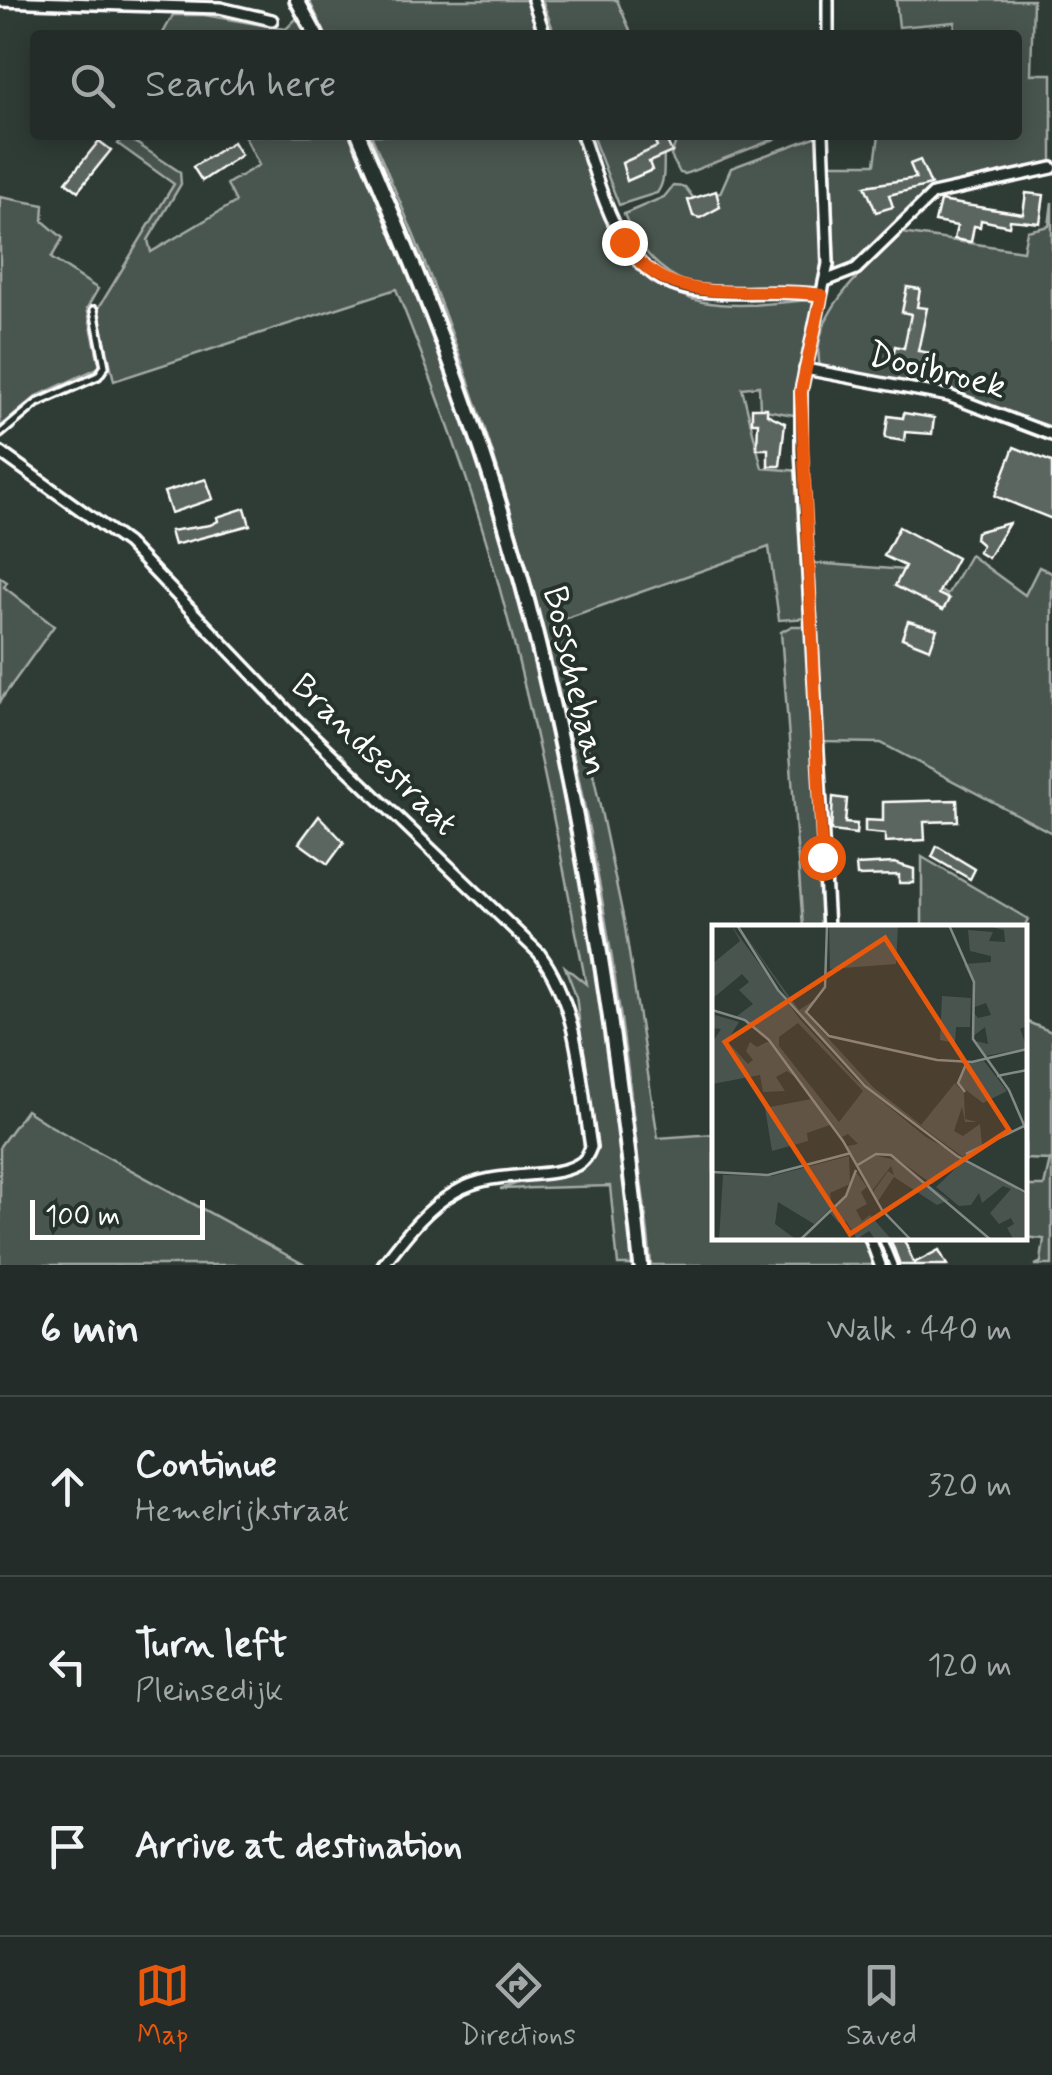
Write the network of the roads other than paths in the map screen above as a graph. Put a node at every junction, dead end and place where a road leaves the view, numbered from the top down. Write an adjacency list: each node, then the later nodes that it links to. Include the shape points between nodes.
1 (298, 0): 6 (main road)
2 (532, 0): 7 (street)
3 (828, 0): 8 (street)
4 (0, 1): 5 (street, via 220,8)
5 (272, 20)
6 (313, 30)
7 (544, 30)
8 (828, 30)
9 (361, 140): 24 (main road, Bosschebaan, via 414,262 490,478 537,638 586,862)
10 (584, 140): 14 (street, via 618,230 646,270 690,290)
11 (823, 140): 13 (street)
12 (1052, 168): 13 (street, via 934,194 856,268)
13 (824, 281): 14 (street)
14 (822, 295): 16 (street)
15 (94, 310): 17 (lane, via 105,366 98,376 36,403)
16 (805, 370): 18 (street, Dooibroek, via 949,396); 20 (street, via 801,450)
17 (0, 434)
18 (1052, 434)
19 (0, 452): 23 (street, Brandsestraat, via 127,543 557,978 570,1008 591,1147 580,1164 504,1175 456,1191 415,1224)
20 (828, 925)
21 (871, 1240): 25 (street)
22 (883, 1240): 26 (lane)
23 (383, 1265)
24 (641, 1265)
25 (880, 1265)
26 (893, 1265)

